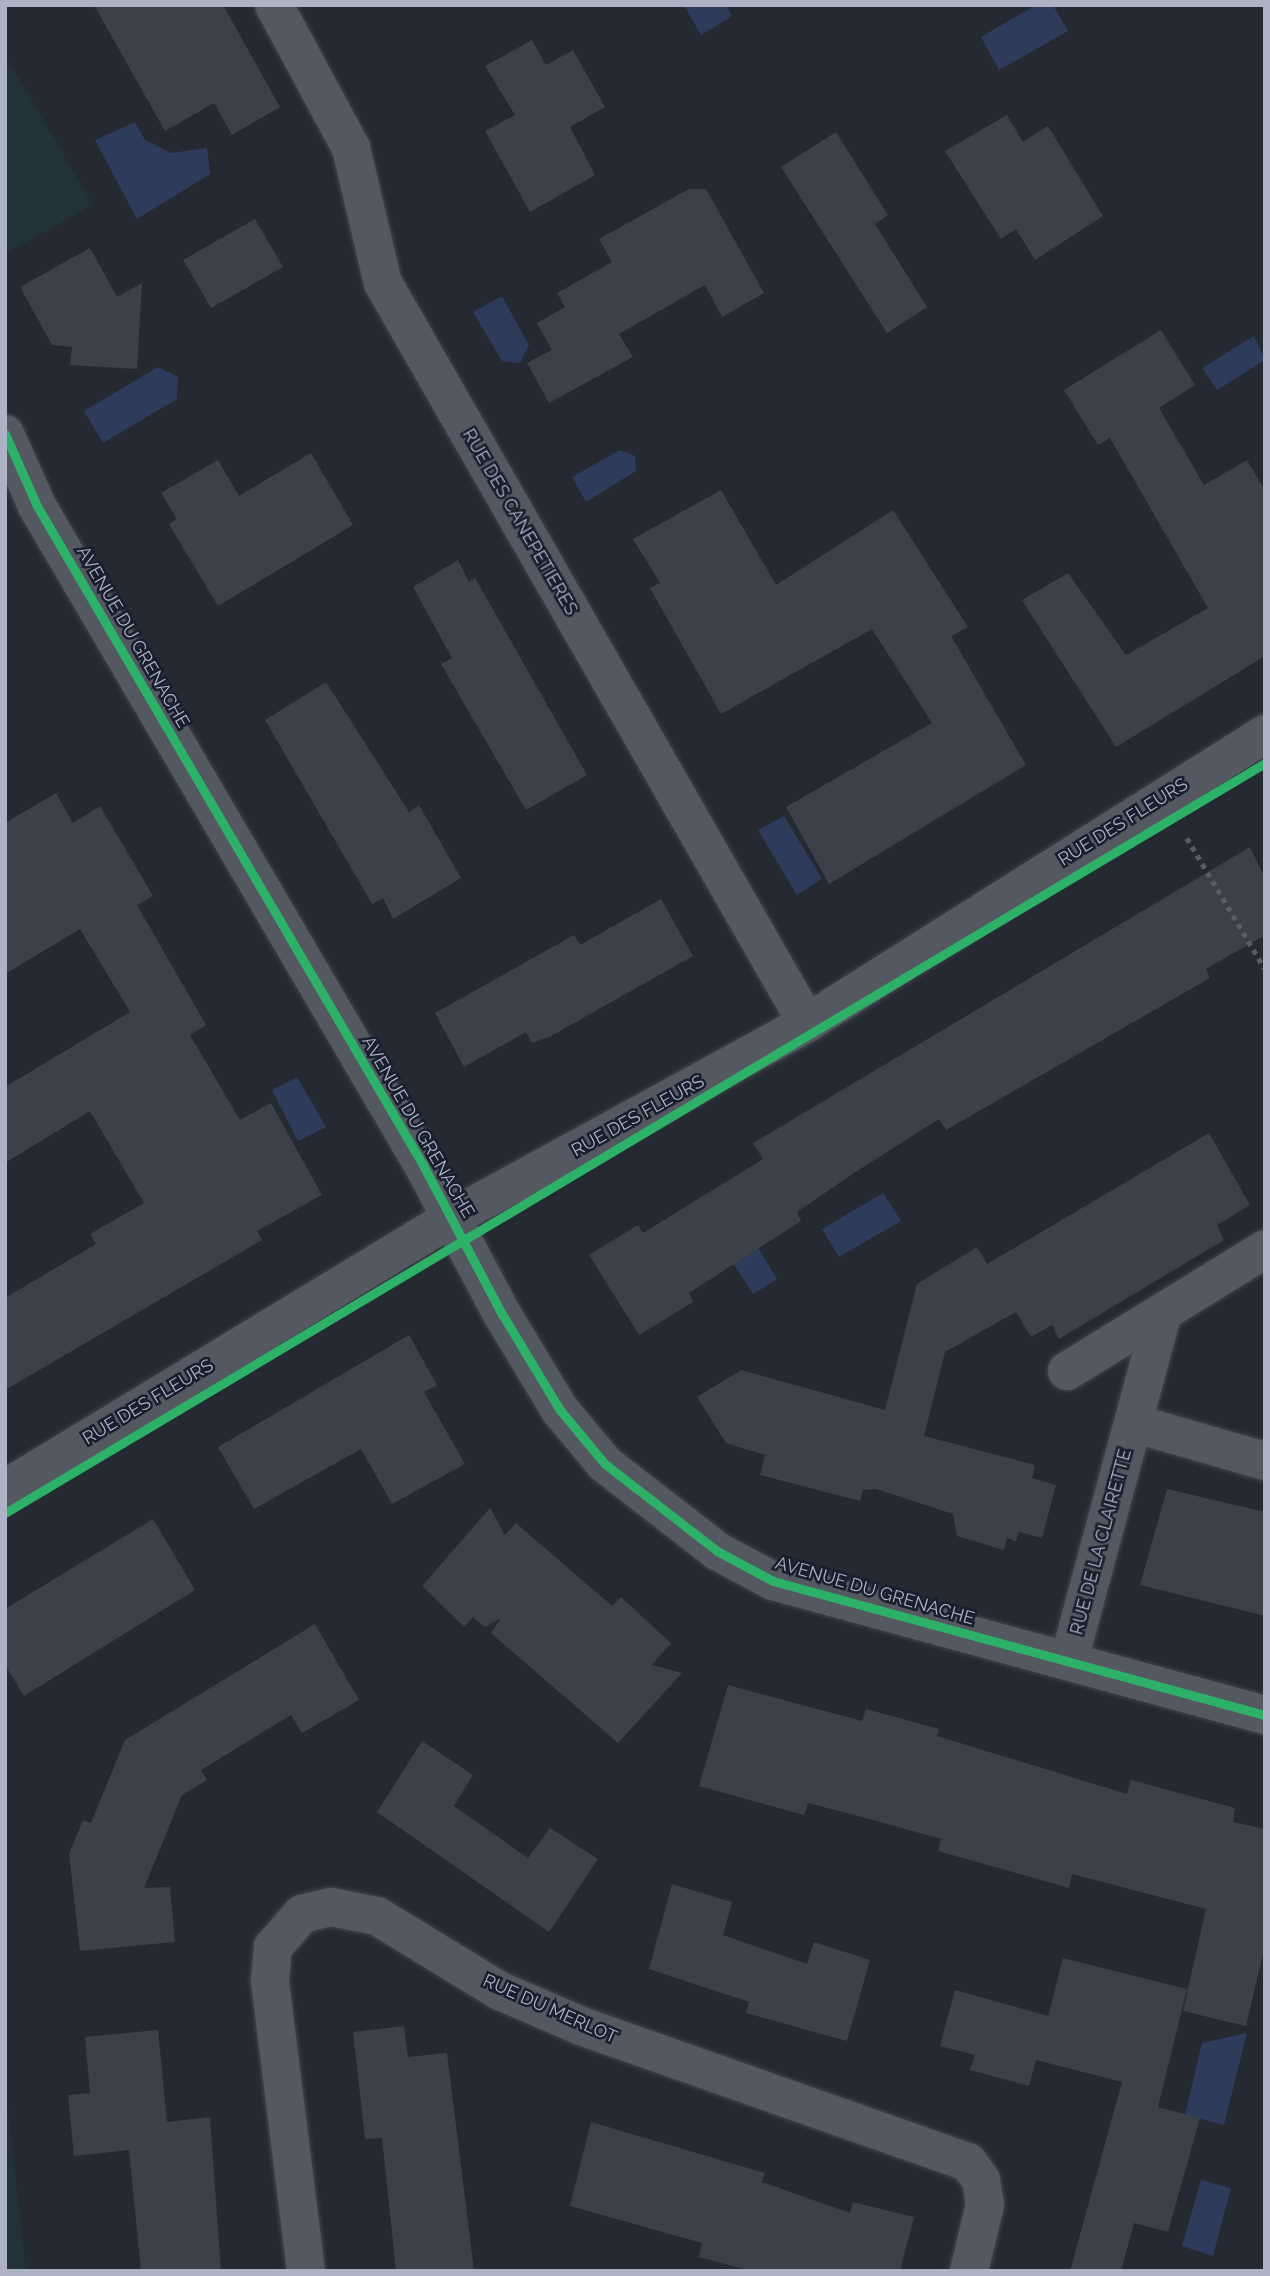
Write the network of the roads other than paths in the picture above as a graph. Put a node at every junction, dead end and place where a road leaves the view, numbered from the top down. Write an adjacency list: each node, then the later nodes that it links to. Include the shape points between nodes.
1 (274, 5): 4 (street, RUE DES CANEPETIERES, via 351,148 383,283)
2 (5, 433): 5 (street, AVENUE DU GRENACHE, via 37,506)
3 (1265, 734): 4 (street, RUE DES FLEURS)
4 (807, 1023): 5 (street, RUE DES FLEURS)
5 (453, 1217): 11 (street, RUE DES FLEURS); 12 (street, AVENUE DU GRENACHE, via 560,1410 605,1464 706,1543 773,1581)
6 (1265, 1249): 7 (street)
7 (1161, 1318): 8 (street); 9 (street, RUE DE LA CLAIRETTE)
8 (1067, 1371)
9 (1133, 1423): 10 (street); 12 (street, RUE DE LA CLAIRETTE)
10 (1265, 1461)
11 (5, 1489)
12 (1069, 1660): 13 (street, AVENUE DU GRENACHE)
13 (1265, 1715)
14 (306, 2271): 15 (street, RUE DU MERLOT, via 270,1980 272,1947 302,1914 331,1907 377,1916 498,1990 581,2026 968,2162 981,2180 985,2206)
15 (969, 2271)

